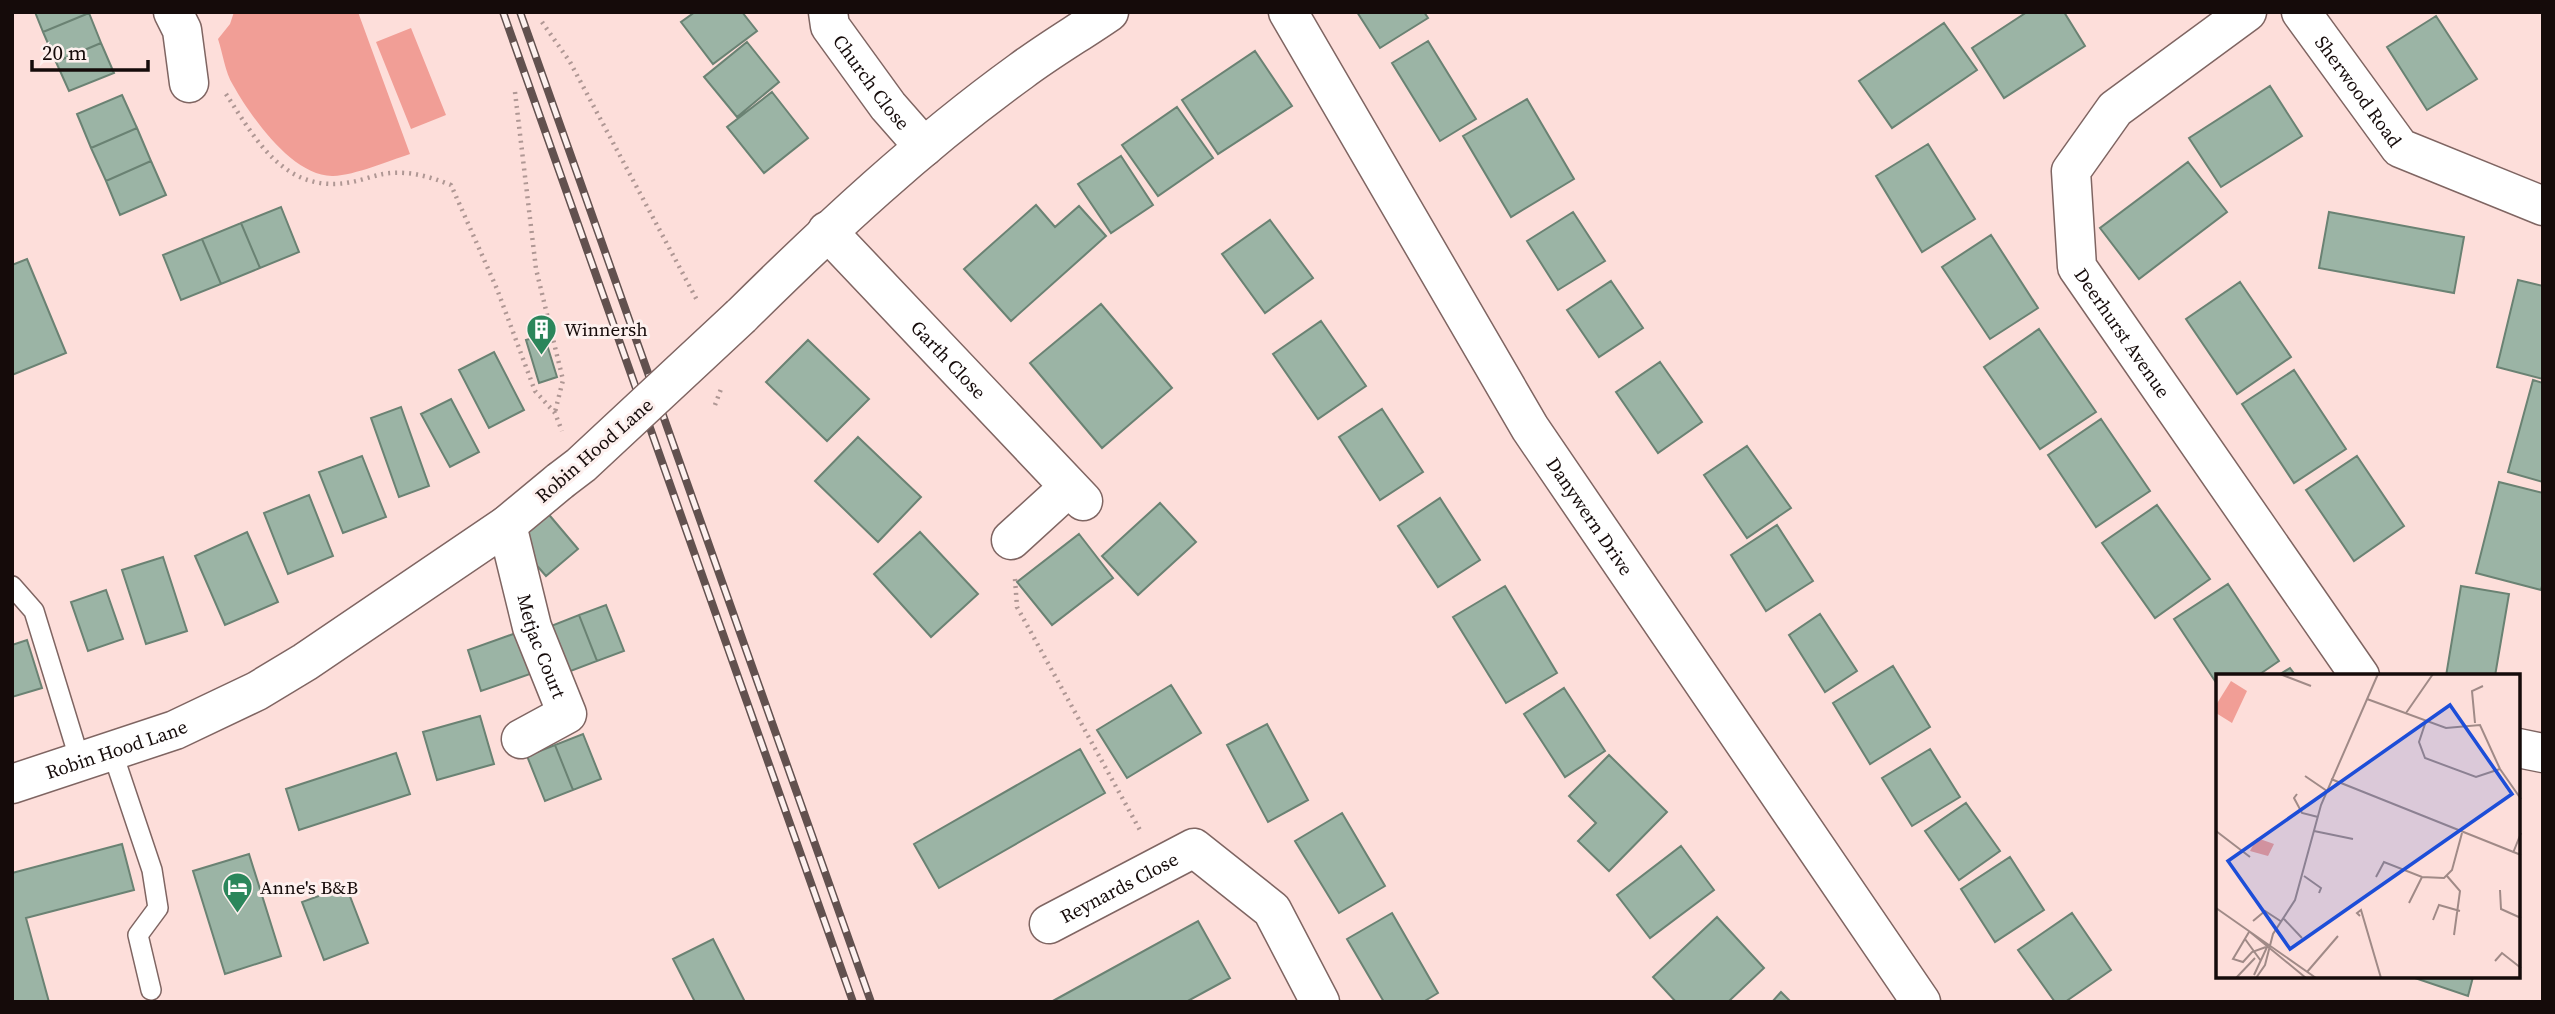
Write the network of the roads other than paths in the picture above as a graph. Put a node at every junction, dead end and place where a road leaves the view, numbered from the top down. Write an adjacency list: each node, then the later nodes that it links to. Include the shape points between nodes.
1 (173, 12): 7 (street, via 182,30)
2 (828, 12): 8 (street, Church Close, via 830,26 888,106)
3 (1110, 12): 8 (street, Robin Hood Lane, via 1021,71)
4 (1288, 12): 23 (street, Danywern Drive, via 1530,428)
5 (2248, 12): 14 (street, Deerhurst Avenue, via 2115,109 2071,171 2077,267)
6 (2301, 12): 9 (street, Sherwood Road, via 2400,148)
7 (189, 83)
8 (924, 146): 10 (street, Robin Hood Lane)
9 (2543, 206)
10 (827, 231): 11 (street, Robin Hood Lane, bridge, via 581,465); 12 (street, Garth Close, via 1075,495)
11 (507, 525): 15 (street, Metjac Court, via 532,627 567,714); 18 (street, Robin Hood Lane, via 257,691 175,730)
12 (1011, 540)
13 (12, 586): 18 (lane, via 34,611)
14 (2359, 674)
15 (521, 739)
16 (2520, 748): 17 (street)
17 (2543, 752)
18 (96, 756): 19 (street, Robin Hood Lane); 21 (lane, via 152,870 158,908 138,935)
19 (12, 784)
20 (1049, 924): 22 (street, Reynards Close, via 1194,849 1272,910)
21 (151, 990)
22 (1320, 1002)
23 (1921, 1002)

